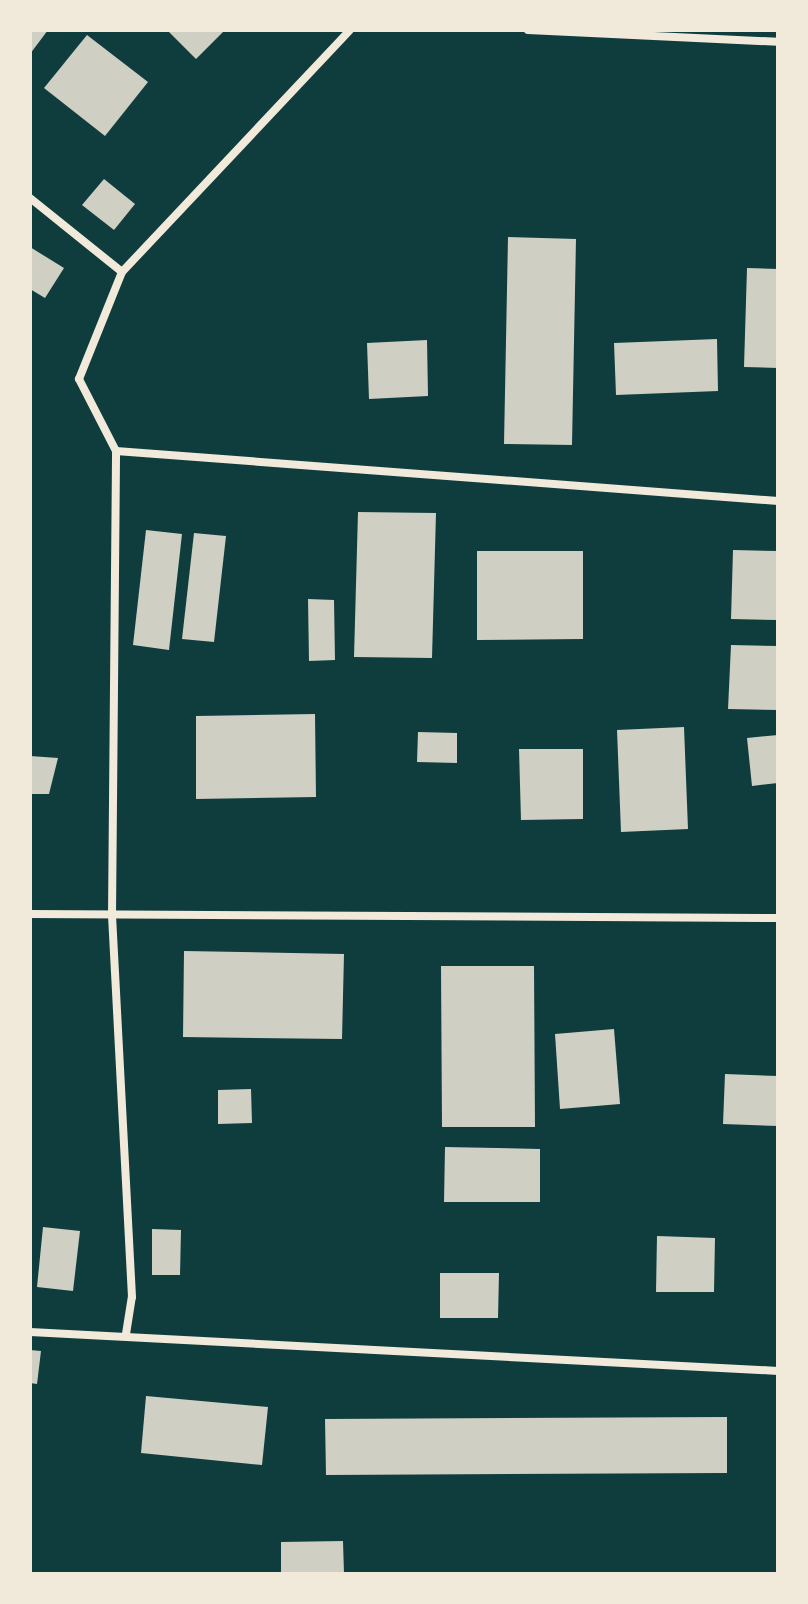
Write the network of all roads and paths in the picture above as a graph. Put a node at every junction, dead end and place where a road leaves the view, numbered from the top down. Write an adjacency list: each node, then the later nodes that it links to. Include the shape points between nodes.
1 (350, 30): 5 (street)
2 (528, 30): 3 (street)
3 (778, 42)
4 (30, 198): 5 (street)
5 (122, 272): 6 (street, via 79,379)
6 (116, 451): 7 (street); 9 (street)
7 (778, 501)
8 (30, 914): 9 (street)
9 (112, 916): 10 (street); 12 (street, via 132,1297)
10 (778, 918)
11 (30, 1332): 12 (street)
12 (126, 1334): 13 (street)
13 (778, 1371)

